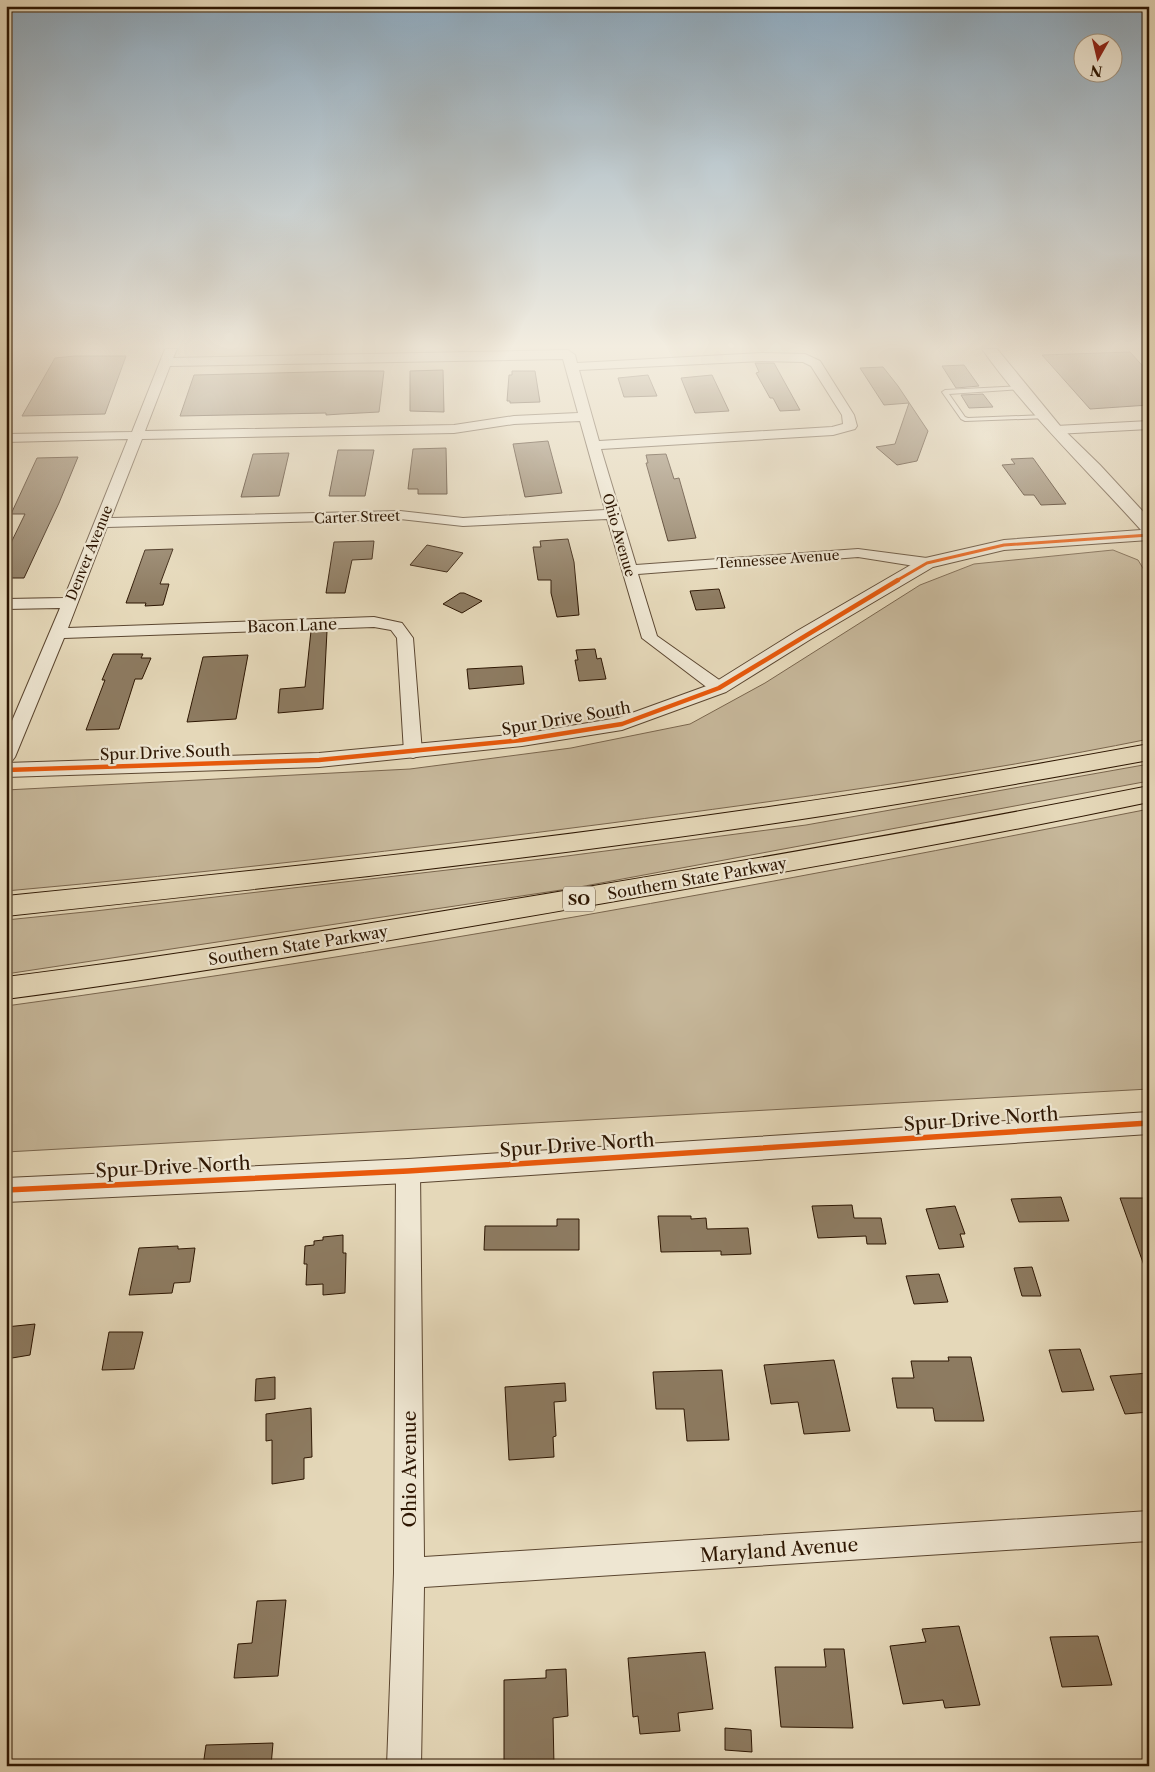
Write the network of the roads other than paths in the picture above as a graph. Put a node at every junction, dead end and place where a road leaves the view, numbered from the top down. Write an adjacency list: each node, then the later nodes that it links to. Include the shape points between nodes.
1 (137, 432): 6 (street, Denver Avenue)
2 (311, 432): 6 (street)
3 (589, 432): 8 (street, Ohio Avenue)
4 (821, 432): 8 (street)
5 (1057, 432): 11 (street, via 1090,480)
6 (136, 435): 7 (street); 10 (street, Denver Avenue)
7 (6, 438)
8 (593, 445): 9 (street, Ohio Avenue)
9 (613, 514): 10 (street, Carter Street, via 463,522 400,515); 14 (street, Ohio Avenue)
10 (101, 523): 15 (street, Denver Avenue)
11 (1144, 533): 12 (street); 13 (street, Spur Drive South, via 1004,545)
12 (1149, 553)
13 (927, 563): 14 (street, Tennessee Avenue, via 858,553); 18 (street, Spur Drive South)
14 (629, 570): 18 (street, Ohio Avenue, via 650,638)
15 (69, 603): 16 (street); 17 (street, Denver Avenue)
16 (6, 604)
17 (58, 633): 19 (street, Bacon Lane, via 374,622 396,626 405,638); 21 (street, Denver Avenue)
18 (718, 688): 19 (street, Spur Drive South, via 622,724 522,740)
19 (413, 752): 22 (street, Spur Drive South, via 319,760)
20 (1149, 752): 24 (highway, via 960,786 737,820 291,877)
21 (6, 757)
22 (6, 770)
23 (1149, 794): 25 (highway, Southern State Parkway / SO, via 838,854 490,914 263,952)
24 (6, 906)
25 (6, 988)
26 (1149, 1123): 27 (street, Spur Drive North)
27 (408, 1171): 28 (street, Spur Drive North); 30 (street, Ohio Avenue)
28 (6, 1190)
29 (1149, 1526): 30 (street, Maryland Avenue)
30 (409, 1573): 31 (street, Ohio Avenue)
31 (404, 1766)

